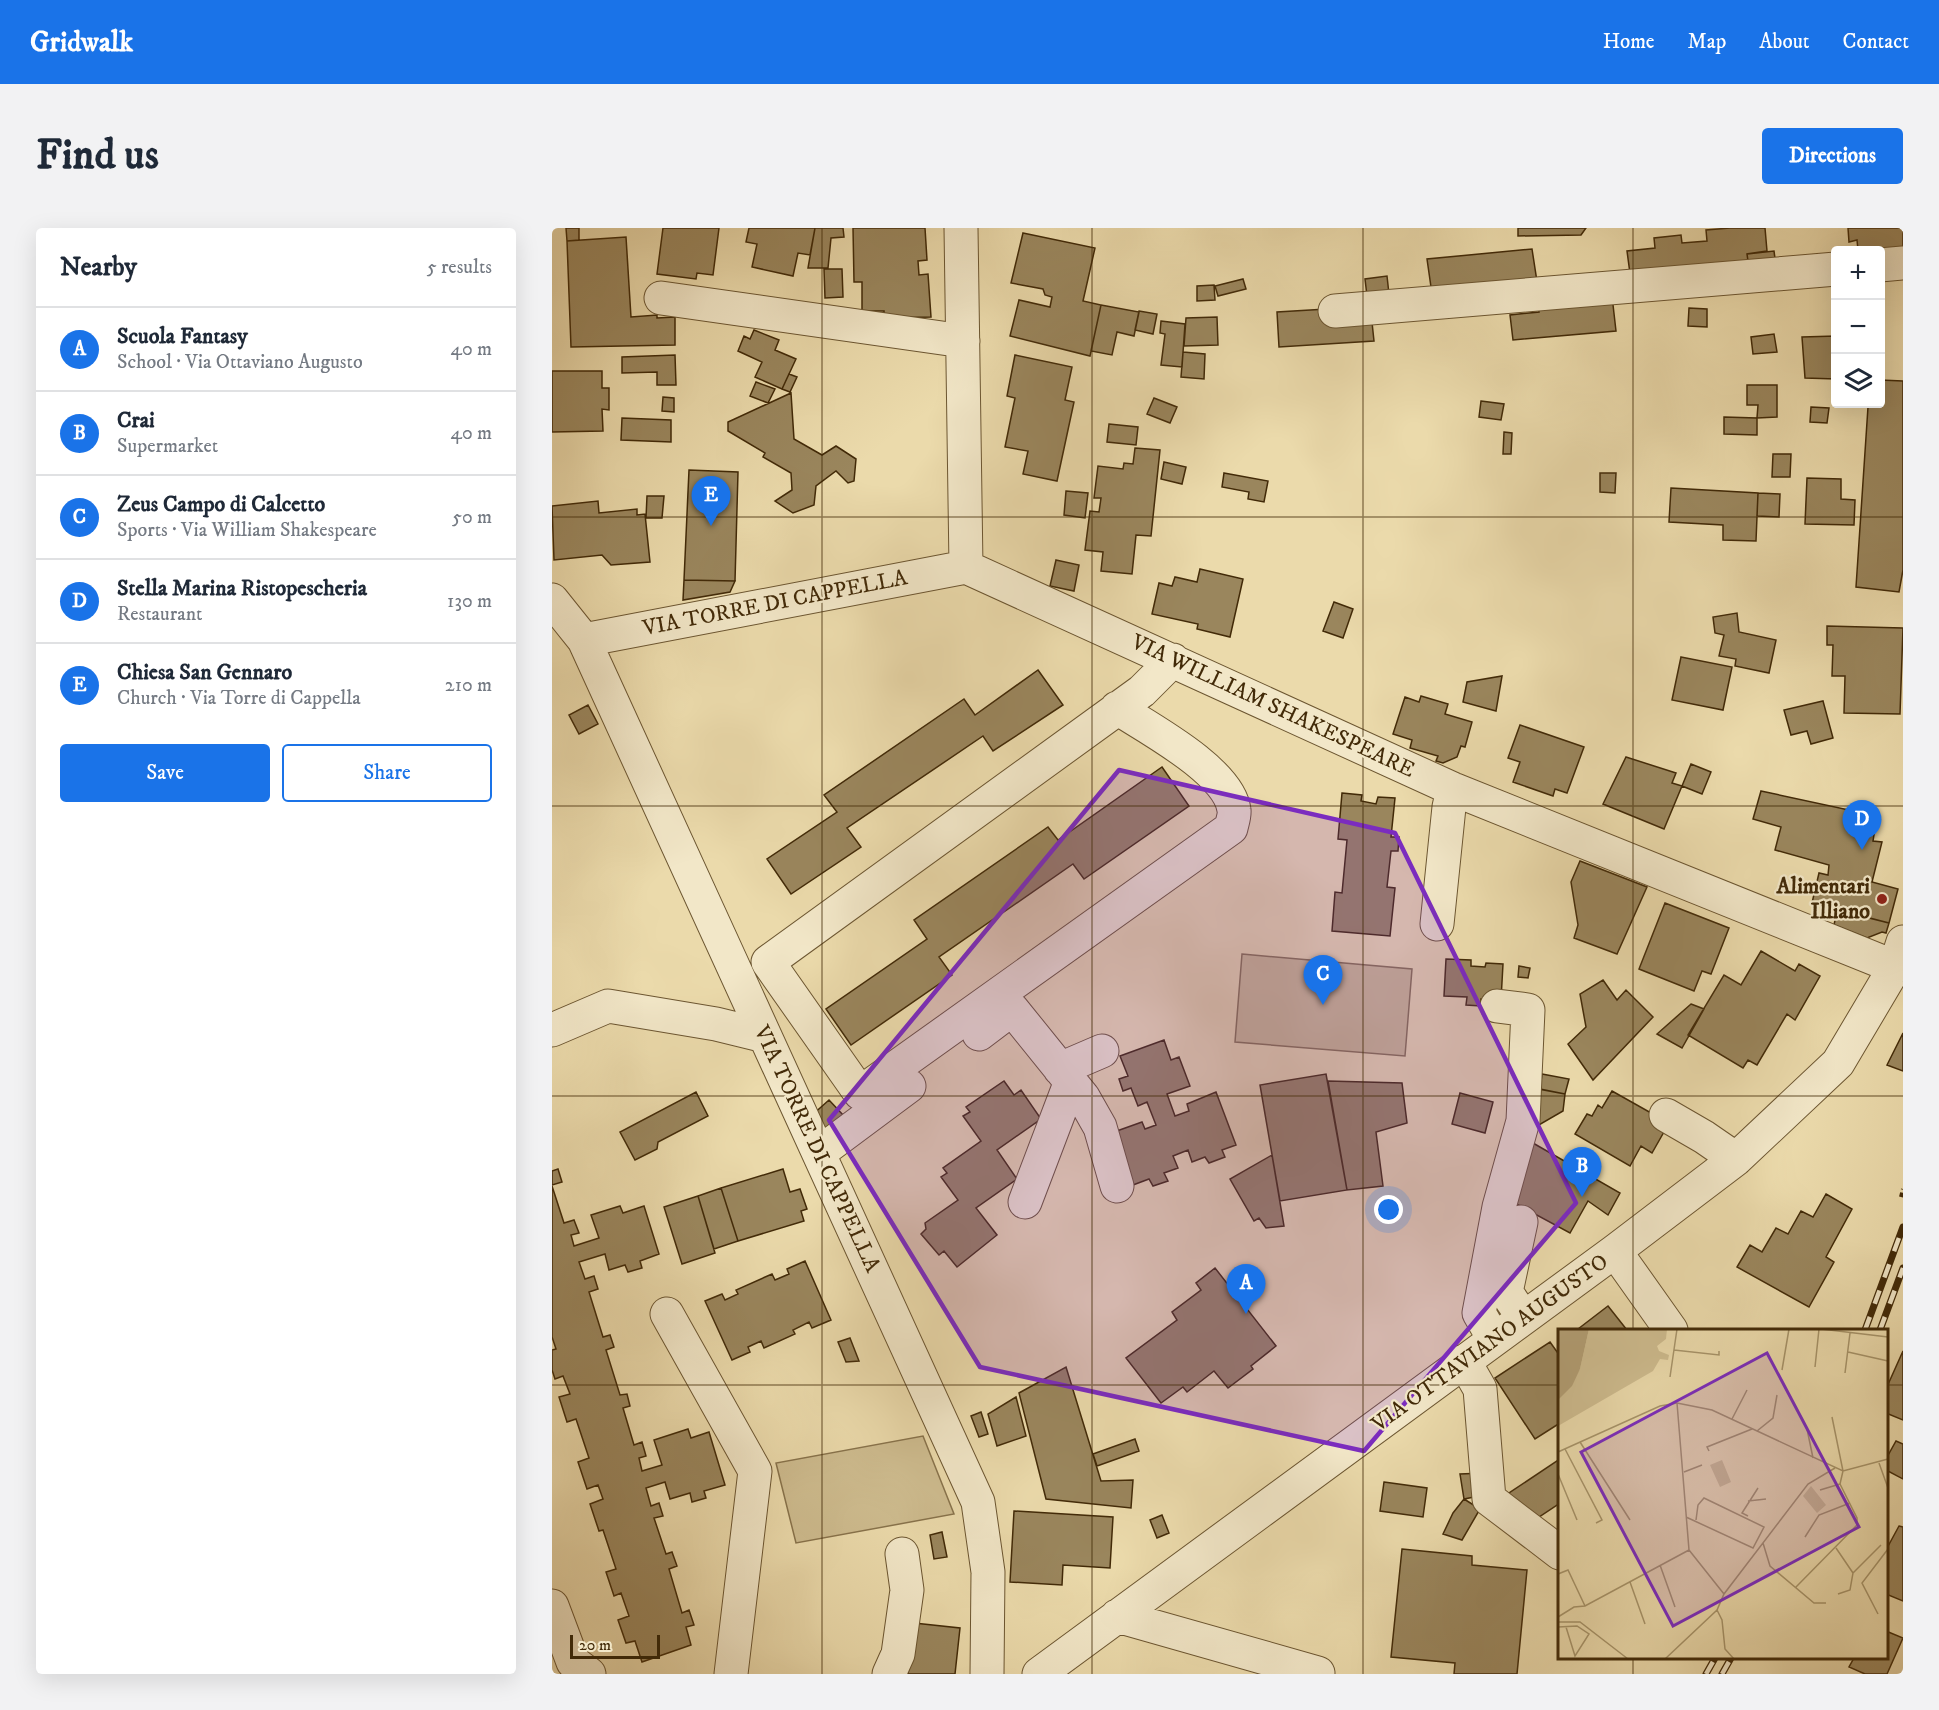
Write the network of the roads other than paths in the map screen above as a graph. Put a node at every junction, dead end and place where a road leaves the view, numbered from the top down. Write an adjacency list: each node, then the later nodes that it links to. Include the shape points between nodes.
1 (961, 228): 7 (street)
2 (1903, 263): 3 (street)
3 (1885, 265)
4 (1831, 269): 6 (street)
5 (661, 298): 7 (street)
6 (1335, 311)
7 (963, 341): 8 (street)
8 (966, 567): 10 (street, VIA TORRE DI CAPPELLA); 11 (street, VIA WILLIAM SHAKESPEARE)
9 (552, 600): 10 (street, VIA TORRE DI CAPPELLA)
10 (584, 640): 18 (street, VIA TORRE DI CAPPELLA)
11 (1173, 660): 12 (street); 13 (street, VIA WILLIAM SHAKESPEARE)
12 (1118, 708): 12 (street, via 768,962 860,1093 1231,828 1234,810 1225,788 1208,769)
13 (1453, 789): 14 (street); 15 (street, VIA WILLIAM SHAKESPEARE)
14 (1437, 924)
15 (1899, 955): 23 (street, VIA OTTAVIANO AUGUSTO, via 1838,1063)
16 (1497, 1006): 31 (street, via 1528,1010 1523,1121 1499,1207 1479,1313)
17 (552, 1030): 18 (street, via 608,1006 716,1023)
18 (765, 1036): 22 (street, VIA TORRE DI CAPPELLA)
19 (1102, 1051): 20 (street)
20 (1065, 1075): 22 (street, via 1012,1009); 24 (street, via 1100,1127); 25 (street)
21 (1666, 1115): 23 (street)
22 (819, 1153): 41 (street, VIA TORRE DI CAPPELLA, via 978,1502 988,1572)
23 (1736, 1159): 27 (street, VIA OTTAVIANO AUGUSTO)
24 (1118, 1186)
25 (1025, 1202)
26 (1521, 1222): 29 (street, via 1506,1292)
27 (1615, 1251): 29 (street, VIA OTTAVIANO AUGUSTO); 30 (street)
28 (667, 1314): 39 (street, via 756,1471)
29 (1523, 1317): 31 (street, VIA OTTAVIANO AUGUSTO)
30 (1670, 1329)
31 (1494, 1339): 32 (street, VIA OTTAVIANO AUGUSTO)
32 (1464, 1361): 33 (street, via 1480,1389 1489,1499); 36 (street, VIA OTTAVIANO AUGUSTO)
33 (1558, 1551)
34 (902, 1554): 40 (street, via 907,1590 898,1654)
35 (552, 1606): 38 (street, via 573,1662)
36 (1117, 1616): 37 (street); 42 (street, VIA OTTAVIANO AUGUSTO)
37 (1318, 1672)
38 (589, 1674)
39 (731, 1674)
40 (889, 1674)
41 (987, 1674)
42 (1040, 1674)

